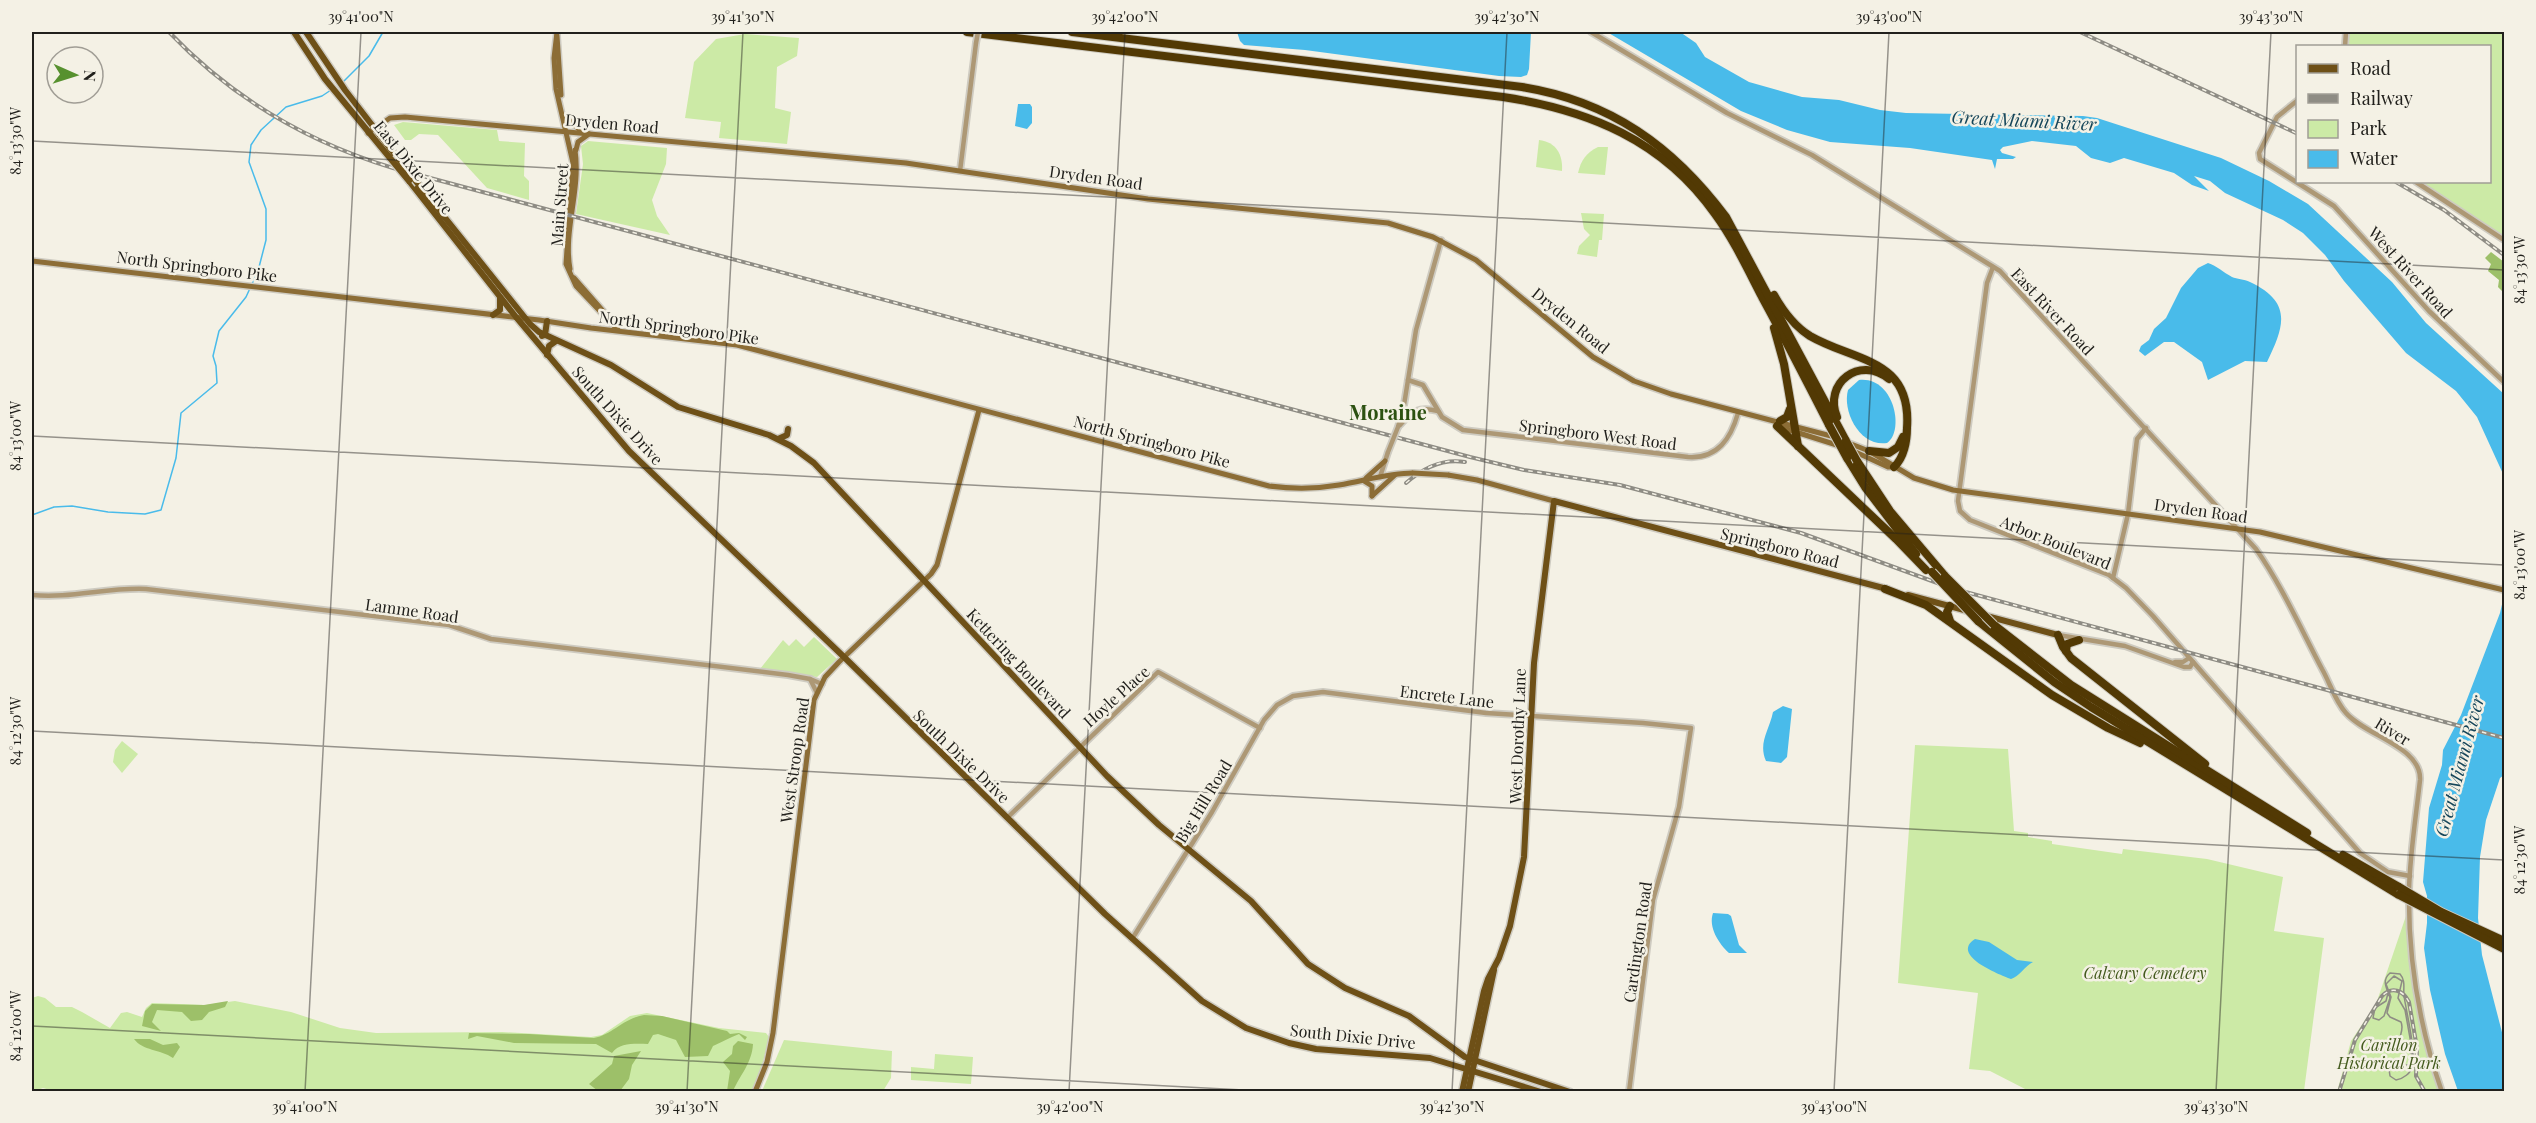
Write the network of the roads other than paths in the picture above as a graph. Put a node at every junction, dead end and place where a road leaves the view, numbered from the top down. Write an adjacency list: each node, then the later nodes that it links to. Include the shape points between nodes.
1 (294, 32): 12 (main road, East Dixie Drive)
2 (306, 32): 10 (main road, East Dixie Drive)
3 (967, 32): 25 (highway, via 1503,97 1583,114 1652,151 1691,185 1724,226)
4 (978, 32): 16 (street, bridge)
5 (1072, 32): 20 (highway, via 1514,86 1577,100 1611,115 1665,149 1708,193)
6 (1591, 32): 24 (street, East River Road, via 1727,113 1812,156)
7 (557, 33): 9 (main road, Main Street, via 555,75)
8 (2296, 102): 17 (street, West River Road, via 2277,118 2259,156 2265,164)
9 (566, 118): 11 (main road); 13 (main road, Main Street); 14 (main road)
10 (375, 128): 11 (main road, Dryden Road, via 390,118 400,117); 12 (main road, Dryden Road); 30 (main road, East Dixie Drive, bridge)
11 (554, 131): 13 (main road, Dryden Road)
12 (368, 133): 26 (main road, East Dixie Drive, bridge)
13 (570, 133): 14 (main road, Dryden Road); 15 (main road, Main Street); 27 (main road, Main Street, via 574,178 566,264 573,283)
14 (587, 134): 15 (main road); 16 (main road, Dryden Road, via 880,160)
15 (576, 150): 33 (main road, Main Street, via 571,270)
16 (960, 171): 21 (main road, Dryden Road, via 1148,199 1375,220)
17 (2296, 181)
18 (2299, 183): 39 (street, West River Road, via 2334,206 2429,311)
19 (2418, 183): 22 (street)
20 (1738, 238): 49 (highway); 55 (highway, via 1779,303 1802,330 1876,363 1894,380 1905,403 1908,426 1903,452)
21 (1441, 240): 38 (street, via 1416,330); 43 (main road, Dryden Road, via 1485,267 1579,346 1621,374 1665,393)
22 (2505, 240)
23 (32, 261): 28 (main road, North Springboro Pike)
24 (1993, 267): 48 (street, East River Road, via 2008,278); 59 (street, Arbor Boulevard, via 1987,283)
25 (1760, 294): 40 (highway, via 1778,340); 63 (highway, bridge, via 1847,458 1881,510)
26 (500, 297): 28 (main road, via 502,306); 29 (main road, East Dixie Drive)
27 (590, 304): 32 (main road, via 604,321); 33 (main road, Main Street)
28 (493, 315): 29 (main road, North Springboro Pike)
29 (516, 317): 30 (main road, North Springboro Pike); 35 (main road, South Dixie Drive)
30 (525, 318): 31 (main road, North Springboro Pike); 34 (main road, Kettering Boulevard)
31 (547, 321): 32 (main road, North Springboro Pike); 34 (main road)
32 (597, 329): 33 (main road, North Springboro Pike)
33 (619, 331): 41 (main road, North Springboro Pike, via 737,345)
34 (545, 336): 35 (main road); 36 (main road, Kettering Boulevard)
35 (535, 340): 37 (main road, South Dixie Drive)
36 (556, 341): 37 (main road, via 549,346); 51 (main road, Kettering Boulevard, via 611,365 687,411)
37 (548, 355): 74 (main road, South Dixie Drive, via 629,451)
38 (1408, 380): 42 (street, via 1426,388); 45 (street)
39 (2505, 382)
40 (1790, 404): 44 (highway, via 1788,416); 46 (highway)
41 (980, 410): 58 (main road, North Springboro Pike, via 1269,486 1314,488); 65 (main road, West Stroop Road, via 939,560)
42 (1438, 411): 43 (street, Springboro West Road, via 1450,424 1468,431 1693,457 1708,455 1724,444); 45 (street, via 1417,409)
43 (1738, 412): 44 (main road, Dryden Road)
44 (1776, 423): 46 (main road, Dryden Road); 53 (highway)
45 (1398, 427): 54 (street, bridge)
46 (1794, 428): 52 (main road, Dryden Road, via 1831,436); 53 (highway, via 1797,444); 55 (main road, Dryden Road)
47 (788, 429): 51 (main road, via 787,435)
48 (2146, 429): 61 (street, via 2137,439); 62 (street, East River Road)
49 (1840, 430): 50 (highway, via 1834,409 1835,391 1846,376 1867,369 1883,374 1897,391 1903,410); 89 (highway, bridge, via 1890,511 1945,576 1994,625 2071,685)
50 (1903, 437): 52 (highway, via 1889,453); 55 (highway)
51 (778, 439): 65 (main road, Kettering Boulevard, via 814,463)
52 (1869, 451): 55 (main road, Dryden Road)
53 (1809, 458): 63 (highway)
54 (1385, 461): 57 (street); 58 (main road)
55 (1894, 467): 59 (main road, Dryden Road, via 1926,483)
56 (1397, 474): 57 (main road, Springboro Road); 58 (main road, via 1372,496 1372,486); 60 (main road, Springboro Road, bridge, via 1448,475)
57 (1380, 477): 58 (main road, North Springboro Pike)
58 (1362, 480)
59 (1959, 491): 61 (main road, Dryden Road); 64 (street, Arbor Boulevard, via 1958,506 1966,518)
60 (1554, 501): 66 (main road, Springboro Road); 83 (main road, West Dorothy Lane)
61 (2128, 514): 62 (main road, Dryden Road); 64 (street)
62 (2239, 529): 67 (main road, Dryden Road); 84 (street, East River Road, via 2269,568)
63 (1929, 571): 88 (highway, bridge, via 1978,621 2067,691)
64 (2113, 578): 75 (street, Arbor Boulevard)
65 (924, 580): 74 (main road, West Stroop Road); 87 (main road, Kettering Boulevard)
66 (1886, 589): 69 (main road, Springboro Road); 70 (highway, via 1926,605)
67 (2505, 590)
68 (32, 595): 79 (street, Lamme Road, via 146,589 449,625 491,639)
69 (1950, 606): 70 (highway, via 1947,615); 71 (main road, Springboro Road)
70 (1952, 624): 88 (highway, via 2081,713)
71 (2058, 636): 72 (street, Springboro Road); 73 (highway)
72 (2079, 640): 73 (highway, via 2067,644); 76 (street, Springboro Road, via 2125,646)
73 (2066, 653): 89 (highway)
74 (844, 657): 80 (main road, West Stroop Road); 90 (main road, South Dixie Drive)
75 (2191, 660): 76 (street); 77 (street, via 2190,667); 78 (street, Arbor Boulevard)
76 (2172, 662): 77 (street, Springboro Road)
77 (2184, 667): 78 (street, Springboro Road)
78 (2206, 676): 92 (street, Arbor Boulevard, via 2360,853 2388,872)
79 (810, 679): 80 (street, Lamme Road); 82 (street)
80 (822, 684): 82 (main road, West Stroop Road)
81 (1309, 692): 83 (street, Encrete Lane); 85 (street, Big Hill Road, via 1278,705)
82 (817, 693): 109 (main road, West Stroop Road, via 809,730 773,1033)
83 (1530, 716): 86 (street, Encrete Lane); 98 (main road, West Dorothy Lane, via 1524,857 1512,916)
84 (2348, 716): 92 (street, River, via 2418,764)
85 (1260, 728): 87 (street, Hoyle Place, via 1158,672); 91 (street, Big Hill Road)
86 (1691, 728): 114 (street, Cardington Road, via 1679,807 1653,900)
87 (1079, 747): 90 (street, Hoyle Place); 91 (main road, Kettering Boulevard)
88 (2194, 770): 93 (highway)
89 (2240, 790): 93 (highway)
90 (1007, 818): 94 (main road, South Dixie Drive)
91 (1188, 850): 94 (street, Big Hill Road); 97 (main road, Kettering Boulevard, via 1251,901 1308,964 1345,988 1409,1016)
92 (2410, 876): 115 (street, via 2414,984)
93 (2399, 891): 95 (highway, bridge); 96 (highway, bridge)
94 (1132, 939): 101 (main road, South Dixie Drive, via 1208,1005 1262,1035 1316,1049)
95 (2503, 940)
96 (2505, 949)
97 (1447, 1046): 99 (main road, Kettering Boulevard); 101 (main road, via 1451,1053)
98 (1474, 1048): 99 (main road); 100 (main road, West Dorothy Lane); 103 (main road)
99 (1456, 1052): 100 (main road, Kettering Boulevard)
100 (1472, 1059): 103 (main road, Kettering Boulevard); 104 (main road, West Dorothy Lane)
101 (1441, 1061): 102 (main road, South Dixie Drive)
102 (1453, 1064): 104 (main road, South Dixie Drive); 105 (main road)
103 (1487, 1064): 107 (main road, Kettering Boulevard)
104 (1470, 1070): 105 (main road, West Dorothy Lane); 106 (main road, South Dixie Drive); 111 (main road, West Dorothy Lane)
105 (1465, 1077): 110 (main road, West Dorothy Lane)
106 (1512, 1082): 107 (main road, via 1536,1087); 112 (main road)
107 (1543, 1082): 108 (main road, Kettering Boulevard)
108 (1562, 1089): 112 (main road, via 1545,1088); 113 (main road, Kettering Boulevard)
109 (755, 1092)
110 (1462, 1092)
111 (1468, 1092)
112 (1542, 1092)
113 (1570, 1092)
114 (1629, 1092)
115 (2442, 1092)

